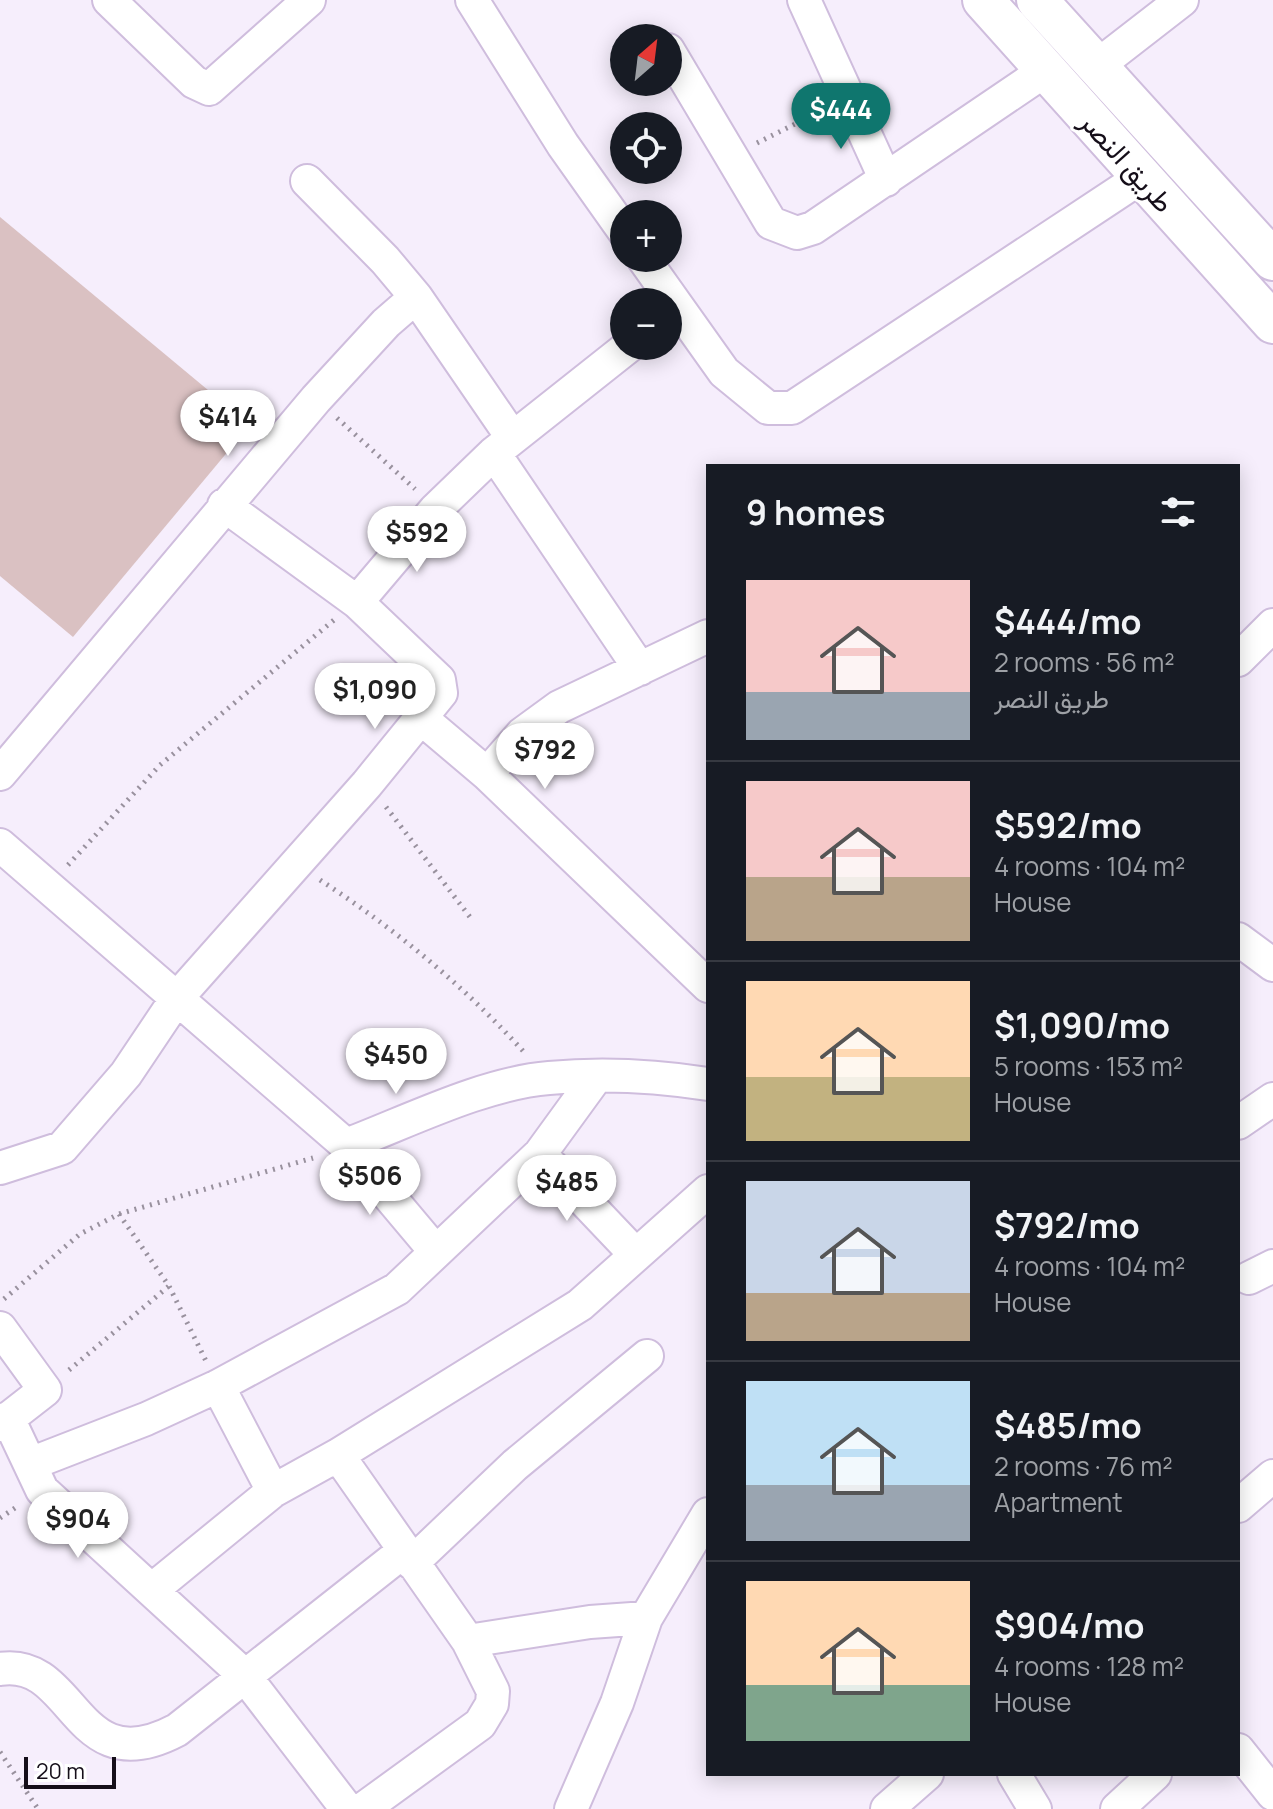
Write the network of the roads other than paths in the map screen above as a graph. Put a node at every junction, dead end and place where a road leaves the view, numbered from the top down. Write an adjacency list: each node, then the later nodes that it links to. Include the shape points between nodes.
1 (109, 0): 2 (street, via 194,82 209,89)
2 (309, 0)
3 (472, 0): 14 (street)
4 (804, 0): 12 (street)
5 (983, 0): 9 (street, طريق النصر)
6 (1037, 0): 8 (street, طريق النصر)
7 (1182, 0): 8 (street)
8 (1097, 66): 15 (street, طريق النصر)
9 (1046, 70): 11 (street, طريق النصر); 12 (street)
10 (682, 73): 12 (street, via 771,223 797,233 813,228)
11 (1140, 178): 17 (street, via 792,408 768,408 724,372); 18 (street, طريق النصر)
12 (886, 180)
13 (307, 181): 16 (street)
14 (610, 211)
15 (1273, 260)
16 (416, 297): 20 (street); 21 (street, via 386,323)
17 (682, 323)
18 (1273, 323)
19 (611, 360): 20 (street)
20 (503, 445): 22 (street, via 435,510); 26 (street)
21 (224, 505): 22 (street); 28 (street)
22 (357, 602): 27 (street, via 441,683 439,698)
23 (1273, 625): 25 (street)
24 (706, 637): 26 (street)
25 (1240, 658)
26 (640, 669): 29 (street, via 546,716)
27 (422, 719): 29 (street); 34 (street)
28 (0, 774)
29 (487, 774): 33 (street)
30 (0, 845): 34 (street)
31 (1240, 940): 32 (street)
32 (1273, 965)
33 (706, 984)
34 (177, 998): 39 (street); 41 (street, via 126,1074 62,1148)
35 (596, 1077): 36 (street); 39 (street, via 547,1078 465,1098); 40 (street)
36 (706, 1084)
37 (1273, 1099): 38 (street)
38 (1240, 1122)
39 (346, 1145): 43 (street)
40 (540, 1154): 43 (street); 44 (street)
41 (0, 1168)
42 (706, 1193): 44 (street)
43 (436, 1252): 47 (street, via 397,1289)
44 (635, 1254): 49 (street, via 580,1305)
45 (0, 1328): 48 (street, via 45,1390)
46 (647, 1356): 53 (street)
47 (218, 1386): 50 (street); 51 (street)
48 (4, 1421): 50 (street)
49 (338, 1455): 51 (street); 53 (street)
50 (30, 1464): 54 (street, via 42,1490)
51 (273, 1491): 54 (street)
52 (706, 1517): 55 (street)
53 (408, 1557): 56 (street); 58 (street)
54 (153, 1589): 58 (street)
55 (646, 1618): 56 (street); 66 (street, via 617,1703)
56 (468, 1641): 65 (street, via 493,1691 480,1724)
57 (0, 1669): 58 (street, via 28,1670 52,1687 87,1727 120,1744 143,1744 177,1730)
58 (244, 1675): 64 (street)
59 (1240, 1753): 63 (street)
60 (925, 1776): 67 (street)
61 (1015, 1776): 68 (street)
62 (1153, 1776): 69 (street)
63 (1273, 1794)
64 (347, 1809)
65 (363, 1809)
66 (571, 1809)
67 (887, 1809)
68 (1035, 1809)
69 (1117, 1809)

